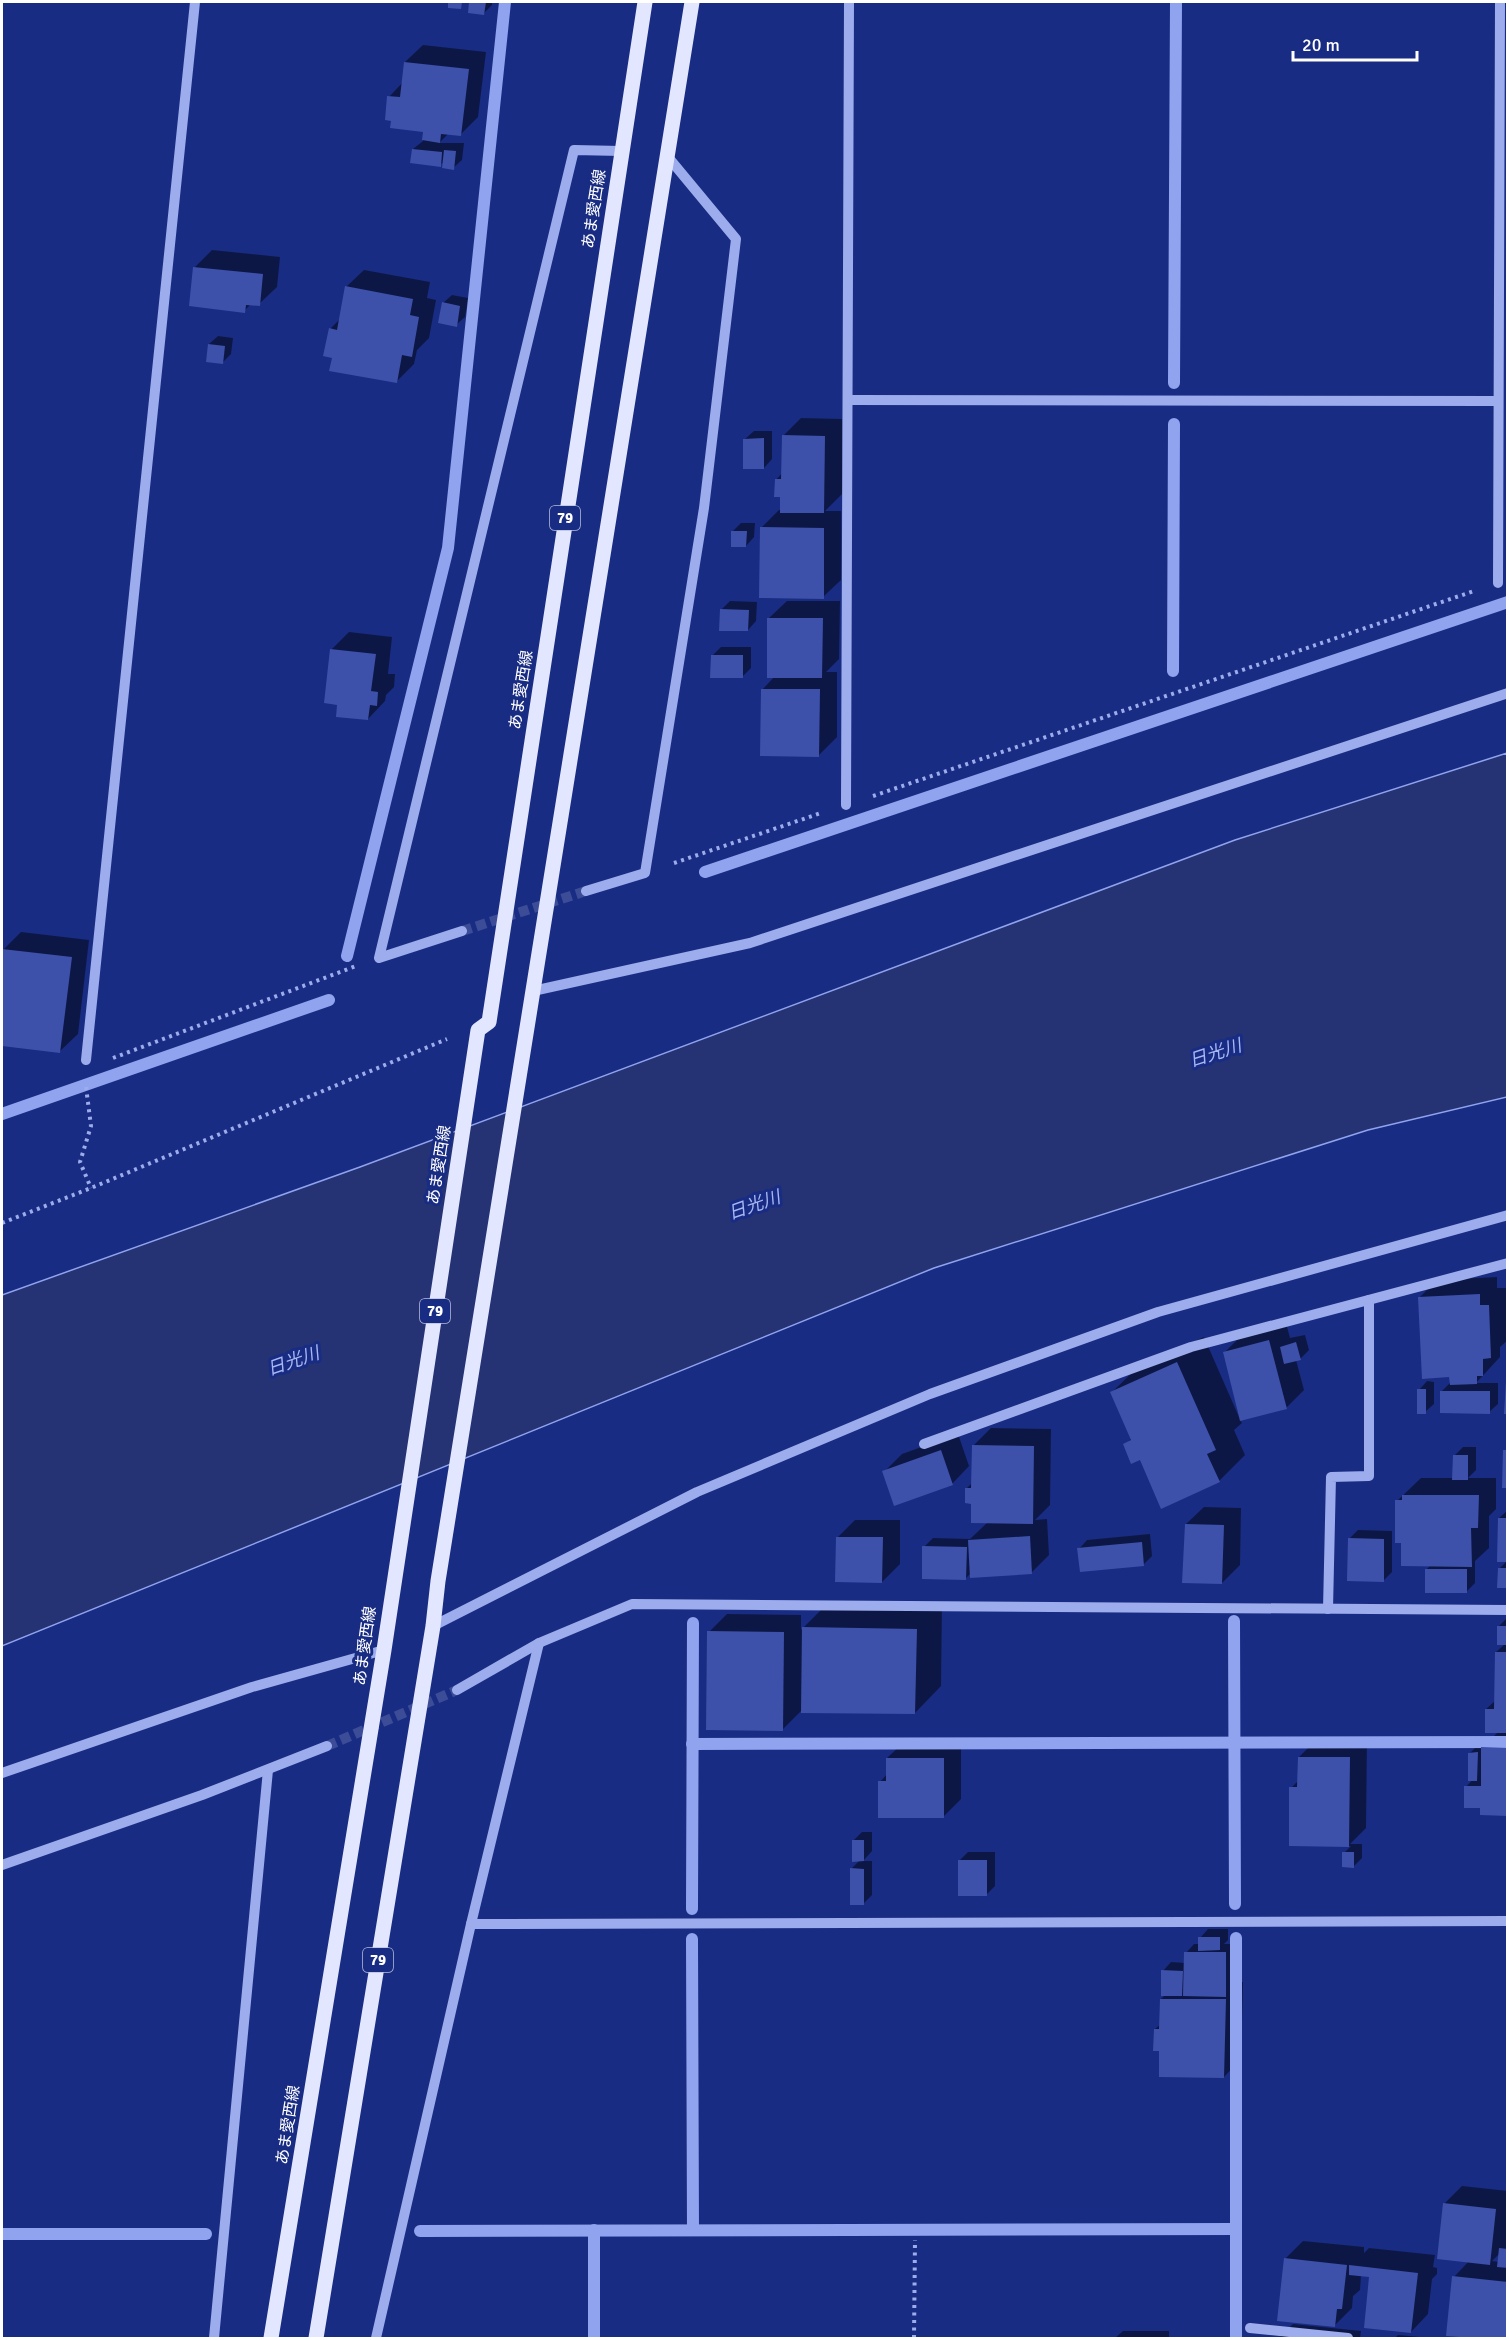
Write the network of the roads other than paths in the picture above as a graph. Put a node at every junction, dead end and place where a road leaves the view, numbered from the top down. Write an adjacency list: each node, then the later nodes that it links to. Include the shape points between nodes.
1 (195, 2): 17 (street)
2 (645, 2): 6 (main road, あま愛西線 / 79)
3 (693, 2): 7 (main road, 79)
4 (849, 2): 9 (street)
5 (1500, 2): 8 (street)
6 (621, 151): 15 (street, via 574,150 379,958); 26 (main road, あま愛西線 / 79)
7 (668, 157): 14 (street, via 736,239 704,508 645,873); 16 (main road, 79)
8 (1503, 264): 10 (street)
9 (849, 400): 10 (street); 13 (street)
10 (1498, 401): 11 (street)
11 (1498, 583)
12 (1508, 693): 16 (street, via 750,943)
13 (846, 805)
14 (586, 891)
15 (462, 931)
16 (533, 991): 24 (main road, 79)
17 (86, 1060)
18 (1508, 1215): 24 (street, via 1158,1312 930,1394 697,1492)
19 (1508, 1263): 20 (street)
20 (1369, 1300): 21 (street, via 1191,1347); 22 (street, via 1369,1476 1331,1477)
21 (924, 1444)
22 (1328, 1609): 23 (street); 25 (street, via 632,1604)
23 (1508, 1611)
24 (433, 1626): 37 (main road, 79)
25 (539, 1643): 27 (street); 33 (street)
26 (384, 1650): 30 (street, via 252,1687); 36 (main road, あま愛西線 / 79)
27 (457, 1690)
28 (327, 1746): 29 (street)
29 (268, 1770): 31 (street); 35 (street)
30 (2, 1773)
31 (2, 1865)
32 (1508, 1921): 33 (street)
33 (471, 1924): 38 (street)
34 (1250, 2328): 39 (street)
35 (214, 2338)
36 (271, 2338)
37 (316, 2338)
38 (376, 2338)
39 (1348, 2338)

